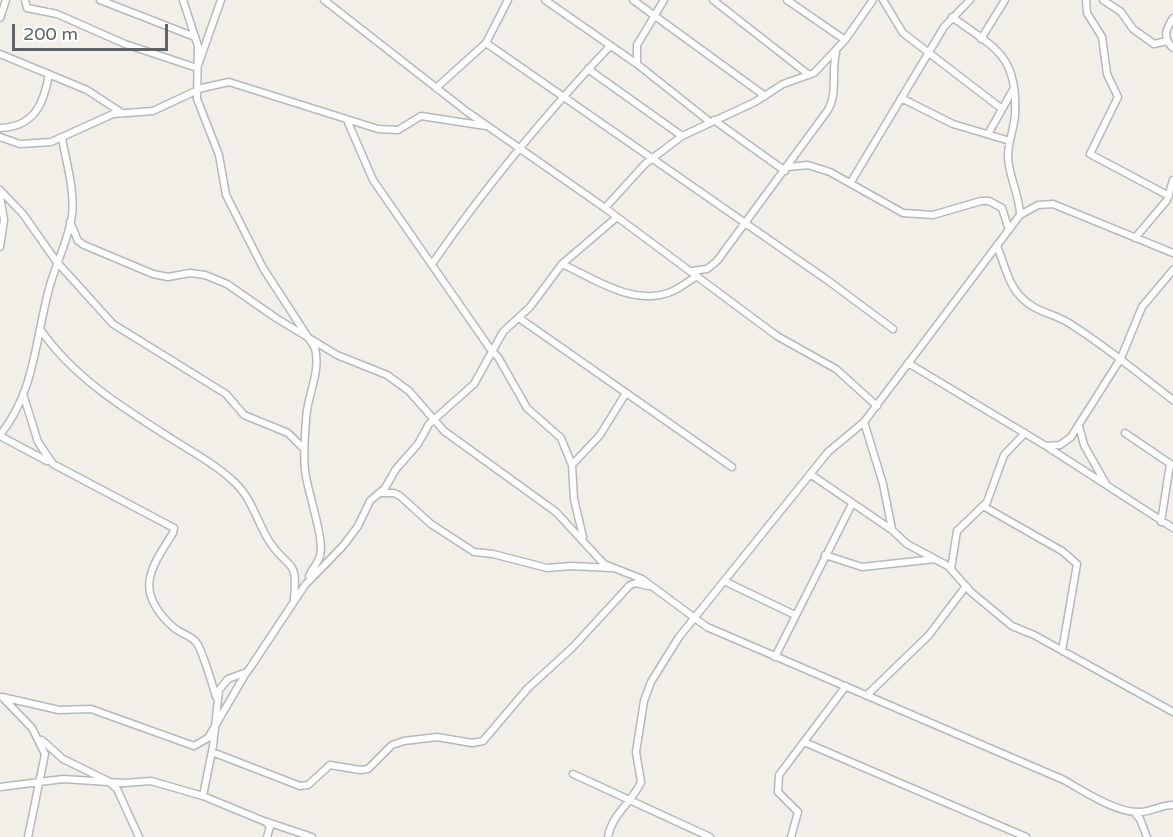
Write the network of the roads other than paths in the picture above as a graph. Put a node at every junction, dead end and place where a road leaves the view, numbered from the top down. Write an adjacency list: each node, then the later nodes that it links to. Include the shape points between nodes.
1 (25, 0): 35 (street, via 27,8 57,14 125,44)
2 (100, 0): 24 (street)
3 (183, 0): 24 (street)
4 (221, 0): 35 (street)
5 (324, 0): 39 (street)
6 (508, 0): 28 (street)
7 (545, 0): 29 (street)
8 (633, 0): 20 (street)
9 (664, 0): 20 (street)
10 (713, 0): 38 (street)
11 (787, 0): 26 (street)
12 (862, 0): 18 (street)
13 (883, 0): 32 (street, via 903,33)
14 (970, 0): 21 (street)
15 (1005, 0): 25 (street)
16 (1086, 0): 63 (street, via 1087,13 1102,37 1107,74 1118,97 1090,154)
17 (1103, 0): 27 (street, via 1154,44)
18 (872, 2): 26 (street)
19 (3, 4): 22 (street)
20 (655, 15): 34 (street, via 636,49); 43 (street)
21 (952, 17): 25 (street); 32 (street)
22 (0, 18)
23 (1173, 18): 27 (street, via 1166,32)
24 (195, 37): 35 (street)
25 (981, 39): 40 (street, via 1005,58 1012,70)
26 (845, 40): 31 (street)
27 (1167, 41): 30 (street)
28 (486, 43): 39 (street); 42 (street)
29 (610, 46): 34 (street); 36 (street)
30 (1173, 48)
31 (837, 50): 38 (street); 58 (street, via 831,105)
32 (928, 53): 44 (street); 45 (street)
33 (0, 54): 37 (street)
34 (637, 64): 48 (street)
35 (197, 68): 41 (street)
36 (588, 69): 42 (street); 52 (street)
37 (49, 74): 46 (street, via 87,90); 50 (street, via 45,99 34,115 16,126)
38 (809, 75): 43 (street, via 783,84)
39 (436, 88): 49 (street)
40 (1014, 88): 45 (street); 55 (street, via 1015,117)
41 (196, 91): 46 (street, via 153,111); 47 (street, via 229,82); 82 (street, via 219,155 226,195 263,268)
42 (564, 95): 56 (street); 57 (street)
43 (765, 96): 48 (street)
44 (901, 99): 51 (street, via 953,124); 60 (street)
45 (1002, 109): 51 (street)
46 (122, 113): 54 (street, via 102,118)
47 (347, 120): 49 (street, via 389,130 402,129 421,116); 75 (street, via 373,180)
48 (712, 121): 52 (street); 58 (street)
49 (489, 127): 56 (street)
50 (0, 128)
51 (988, 134): 55 (street)
52 (682, 136): 57 (street)
53 (0, 138): 54 (street, via 30,144)
54 (62, 138): 67 (street, via 72,194)
55 (1010, 141): 65 (street, via 1008,158)
56 (519, 147): 64 (street); 75 (street)
57 (652, 158): 64 (street); 68 (street)
58 (787, 169): 60 (street, via 808,165); 68 (street)
59 (1173, 180): 63 (street)
60 (851, 182): 69 (street, via 903,213 933,215 989,201 1002,208)
61 (0, 190): 74 (street, via 23,214)
62 (0, 196): 72 (street, via 4,220)
63 (1169, 196): 70 (street)
64 (605, 208): 66 (street)
65 (1020, 215): 69 (street); 70 (street, via 1038,205 1053,204)
66 (617, 217): 76 (street); 78 (street)
67 (70, 222): 74 (street); 82 (street, via 78,241 84,245 168,277 205,274)
68 (745, 222): 78 (street, via 717,261); 81 (street)
69 (1009, 230): 71 (street)
70 (1135, 238): 73 (street)
71 (998, 246): 84 (street, via 1010,282 1024,301 1045,315 1068,322); 85 (street)
72 (0, 247)
73 (1173, 253)
74 (56, 261): 80 (street); 97 (street, via 113,324 226,394 244,415 288,433)
75 (432, 264): 83 (street)
76 (562, 264): 78 (street, via 618,290 644,296 673,291); 79 (street)
77 (1173, 270): 84 (street, via 1142,307)
78 (694, 274): 89 (street, via 777,336 836,369)
79 (519, 318): 83 (street); 86 (street)
80 (40, 329): 87 (street); 119 (street, via 57,353 82,377 234,481 256,509 271,544 293,567 297,576)
81 (892, 329)
82 (307, 336): 90 (street, via 337,355 387,375 409,391); 97 (street, via 315,348 317,369 306,414)
83 (490, 350): 90 (street, via 474,384); 99 (street, via 527,408 561,438)
84 (1121, 358): 88 (street); 92 (street)
85 (908, 363): 89 (street); 93 (street)
86 (626, 393): 99 (street, via 612,419); 101 (street)
87 (24, 397): 95 (street); 98 (street, via 38,442)
88 (1173, 400)
89 (877, 406): 91 (street)
90 (434, 420): 104 (street); 110 (street, via 556,512)
91 (864, 422): 102 (street, via 832,447); 109 (street)
92 (1079, 425): 96 (street, via 1064,443); 103 (street, via 1084,445)
93 (1025, 433): 96 (street); 106 (street, via 1004,455)
94 (1125, 433): 100 (street)
95 (0, 435): 98 (street)
96 (1046, 446): 103 (street)
97 (304, 450): 116 (street, via 321,543 320,556)
98 (53, 464): 128 (street, via 174,528 152,566 150,589 158,610 172,627 198,645)
99 (572, 465): 110 (street, via 574,499)
100 (1172, 465): 107 (street)
101 (732, 467)
102 (810, 474): 105 (street); 115 (street)
103 (1108, 487): 107 (street)
104 (378, 493): 113 (street, via 394,493 440,531 474,552 547,568); 116 (street, via 343,546)
105 (852, 504): 109 (street); 111 (street)
106 (983, 506): 114 (street, via 957,531); 122 (street, via 1062,551 1077,564)
107 (1161, 522): 108 (street)
108 (1173, 528)
109 (892, 530): 112 (street, via 907,544)
110 (585, 541): 113 (street, via 603,564)
111 (825, 555): 112 (street, via 862,567); 120 (street)
112 (936, 560): 114 (street)
113 (613, 568): 118 (street, via 636,576)
114 (951, 569): 117 (street)
115 (724, 581): 120 (street); 121 (street)
116 (304, 585): 119 (street)
117 (966, 586): 122 (street, via 1012,626); 126 (street, via 929,635)
118 (650, 588): 121 (street); 133 (street, via 630,585 572,648 528,688 483,741 437,737 404,741 393,745 368,769 330,765 308,785 300,786)
119 (294, 600): 124 (street)
120 (795, 615): 123 (street)
121 (693, 618): 123 (street); 139 (street, via 651,682 644,701 636,752 641,782)
122 (1062, 651): 129 (street)
123 (775, 657): 125 (street)
124 (247, 672): 128 (street, via 228,679); 130 (street)
125 (846, 686): 126 (street); 132 (street)
126 (867, 695): 141 (street, via 1064,780 1087,795)
127 (1, 698): 130 (street, via 58,710 91,709 194,746 208,738); 131 (street)
128 (216, 698): 130 (street)
129 (1173, 712)
130 (214, 728): 133 (street)
131 (39, 738): 135 (street, via 77,768); 136 (street, via 45,754)
132 (804, 742): 150 (street, via 779,775 777,784 780,796 798,812); 151 (street)
133 (212, 752): 138 (street)
134 (573, 774): 139 (street)
135 (108, 781): 136 (street); 138 (street, via 151,781); 145 (street, via 122,796)
136 (40, 782): 137 (street); 144 (street)
137 (0, 787)
138 (203, 796): 142 (street)
139 (630, 800): 143 (street, via 617,813); 149 (street)
140 (1173, 805): 141 (street)
141 (1134, 812): 152 (street)
142 (267, 822): 146 (street); 147 (street)
143 (608, 834): 148 (street)
144 (28, 837)
145 (139, 837)
146 (267, 837)
147 (312, 837)
148 (602, 837)
149 (710, 837)
150 (791, 837)
151 (1026, 837)
152 (1148, 837)

